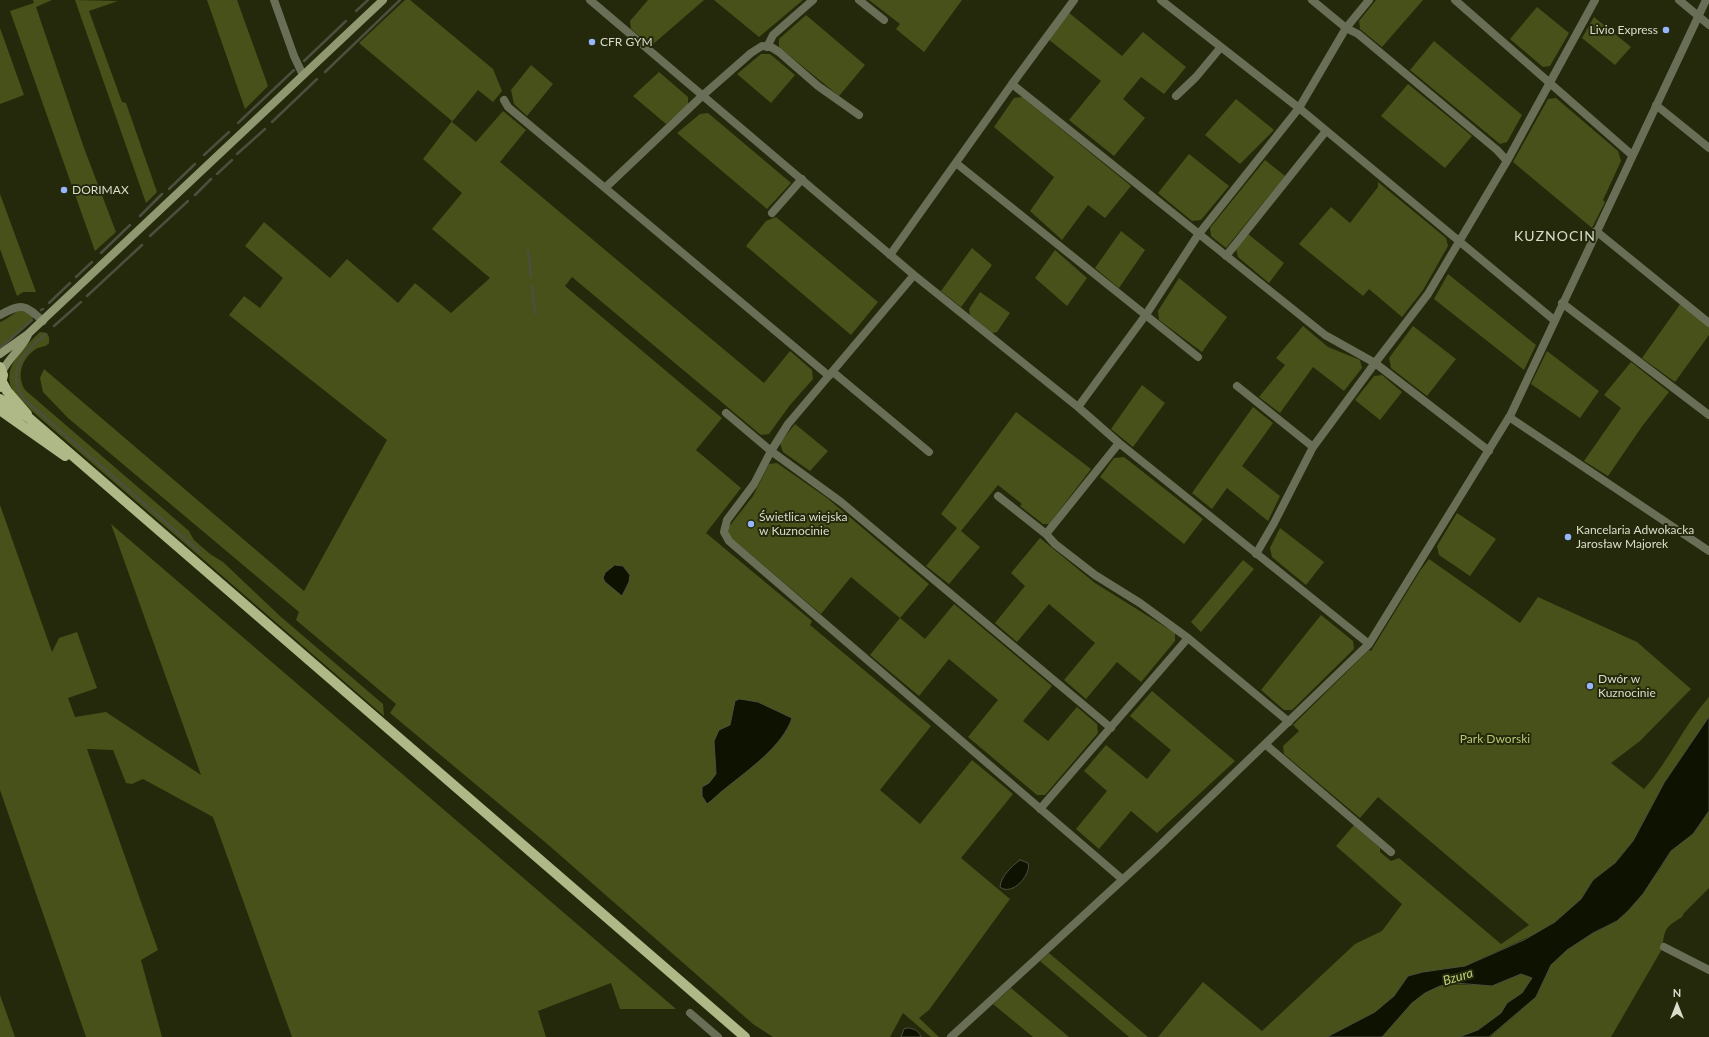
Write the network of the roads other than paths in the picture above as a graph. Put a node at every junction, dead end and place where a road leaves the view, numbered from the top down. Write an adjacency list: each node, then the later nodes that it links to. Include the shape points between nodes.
1 (274, 0): 20 (street)
2 (383, 0): 20 (street)
3 (590, 0): 23 (street)
4 (813, 0): 18 (street, via 773,35)
5 (859, 0): 15 (street)
6 (1074, 0): 22 (street)
7 (1161, 0): 19 (street)
8 (1312, 0): 17 (street)
9 (1370, 0): 17 (street)
10 (1455, 0): 21 (street)
11 (1595, 0): 21 (street)
12 (1679, 0): 14 (street)
13 (1706, 0): 14 (street)
14 (1698, 16): 16 (street); 26 (street)
15 (884, 20)
16 (1709, 24)
17 (1346, 28): 27 (street); 32 (street, via 1358,34 1498,150)
18 (767, 47): 23 (street, via 762,46 751,53); 28 (street, via 779,52 818,86)
19 (1222, 47): 24 (street); 27 (street)
20 (303, 75): 47 (street)
21 (1549, 82): 31 (street); 32 (street)
22 (1012, 84): 33 (street); 38 (street)
23 (702, 96): 34 (street); 35 (street)
24 (1176, 96)
25 (504, 100): 35 (street, via 508,107)
26 (1656, 105): 30 (street); 31 (street)
27 (1299, 108): 29 (street); 38 (street)
28 (859, 115)
29 (1326, 131): 39 (street); 41 (street)
30 (1709, 148)
31 (1632, 155): 37 (street)
32 (1506, 161): 39 (street)
33 (956, 163): 40 (street); 45 (street)
34 (802, 179): 36 (street); 40 (street)
35 (605, 188): 53 (street)
36 (772, 213)
37 (1596, 231): 43 (street); 48 (street)
38 (1198, 235): 41 (street); 45 (street)
39 (1459, 242): 46 (street); 52 (street, via 1428,294)
40 (890, 255): 42 (street)
41 (1226, 256): 52 (street, via 1325,335)
42 (914, 275): 53 (street); 57 (street)
43 (1562, 303): 46 (street); 60 (street)
44 (0, 315): 47 (street, via 16,306 31,310)
45 (1146, 316): 51 (street); 57 (street)
46 (1554, 320): 61 (street)
47 (43, 321): 49 (street)
48 (1709, 323)
49 (28, 334): 50 (street); 54 (street, via 25,342 7,361)
50 (0, 354)
51 (1198, 356)
52 (1375, 363): 64 (street); 66 (street)
53 (831, 374): 65 (street, via 788,424); 67 (street)
54 (1, 377): 62 (main road, via 7,391)
55 (1237, 386): 64 (street)
56 (0, 399): 62 (main road)
57 (1078, 407): 63 (street)
58 (0, 410): 68 (main road, via 63,455)
59 (726, 413): 65 (street)
60 (1709, 415)
61 (1509, 417): 66 (street); 71 (street)
62 (29, 418): 68 (main road)
63 (1119, 443): 70 (street); 72 (street)
64 (1313, 447): 72 (street)
65 (771, 451): 76 (street, via 841,502); 78 (street, via 754,484 724,526 729,542)
66 (1488, 451): 74 (street)
67 (929, 452)
68 (82, 463): 85 (main road)
69 (998, 496): 70 (street)
70 (1046, 534): 73 (street, via 1094,575 1140,603)
71 (1709, 551)
72 (1256, 554): 74 (street)
73 (1188, 638): 75 (street); 76 (street)
74 (1369, 644): 75 (street)
75 (1289, 722): 77 (street)
76 (1111, 728): 78 (street)
77 (1266, 744): 79 (street); 80 (street)
78 (1040, 809): 80 (street)
79 (1391, 852)
80 (1122, 879): 86 (street)
81 (1664, 947): 82 (street)
82 (1709, 970)
83 (690, 1013): 84 (street)
84 (718, 1037)
85 (745, 1037)
86 (951, 1037)

